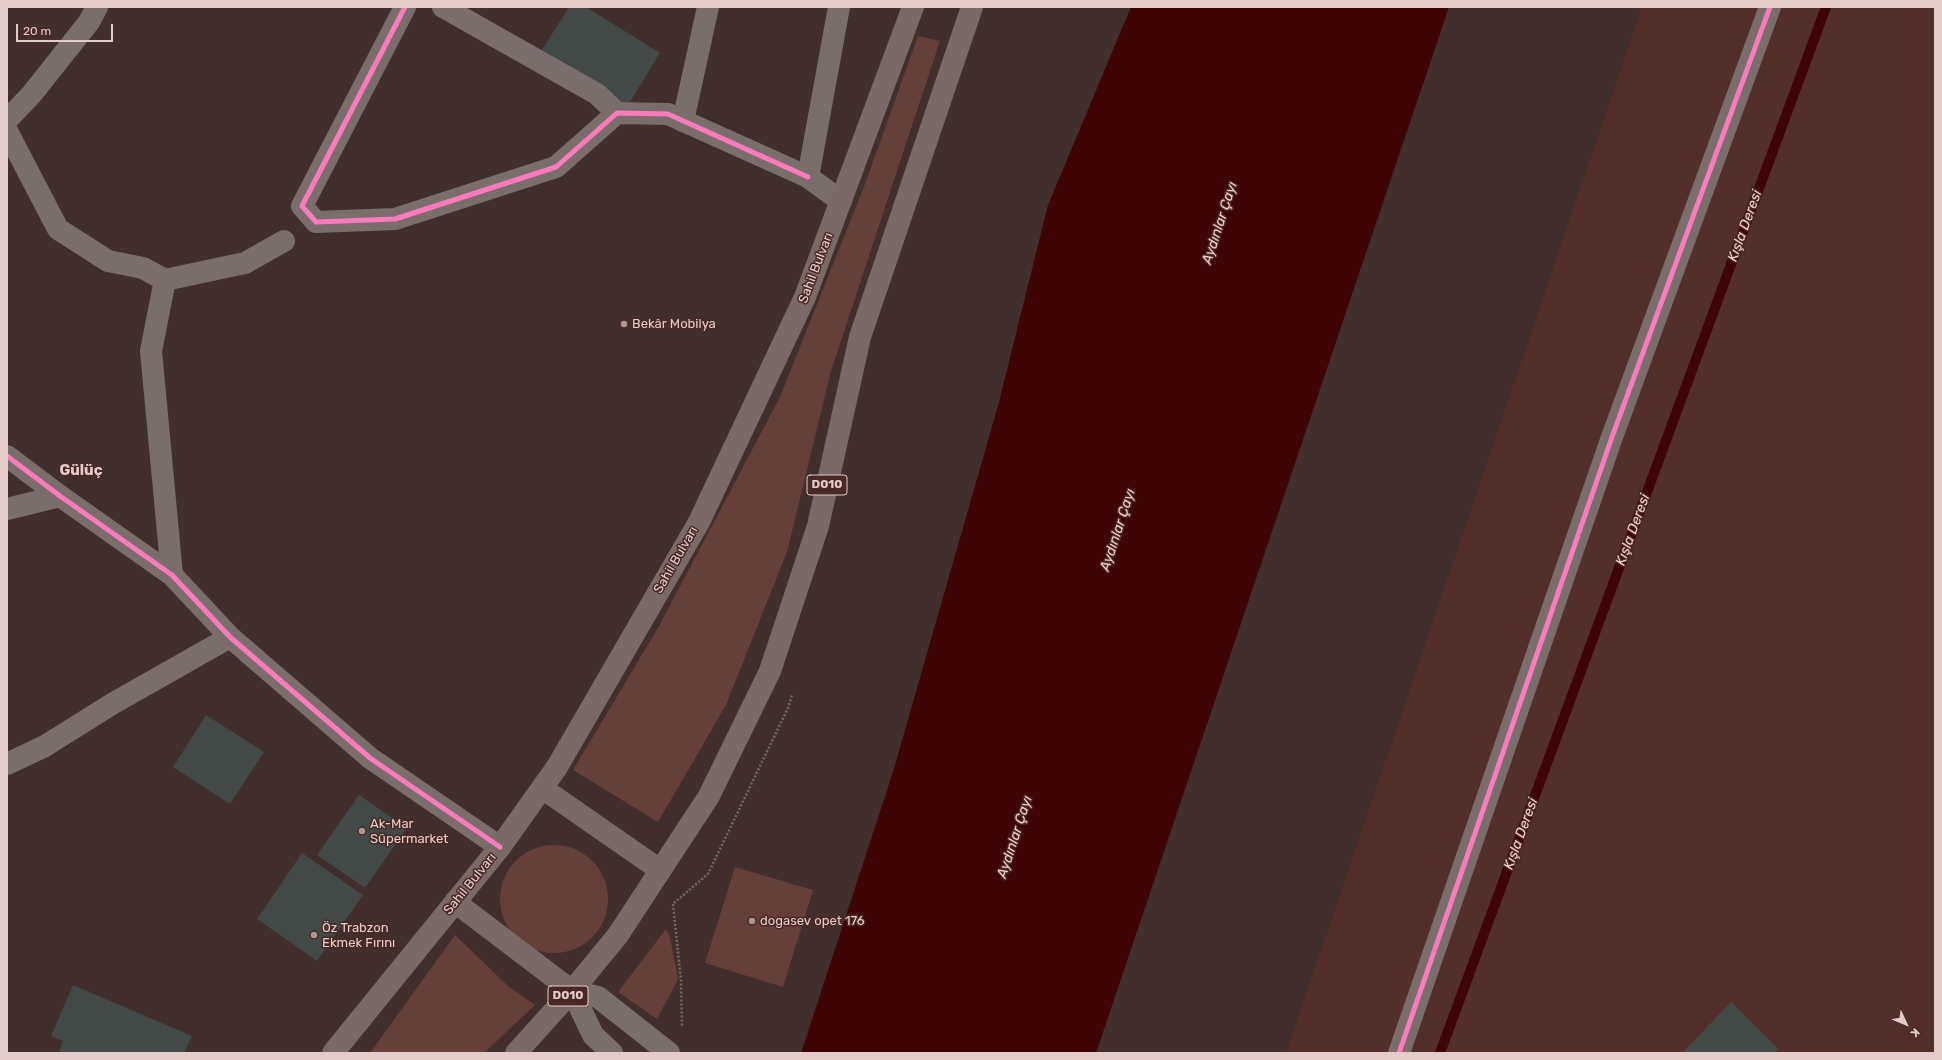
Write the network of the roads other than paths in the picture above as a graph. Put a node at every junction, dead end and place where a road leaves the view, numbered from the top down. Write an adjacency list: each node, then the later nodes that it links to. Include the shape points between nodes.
1 (98, 7): 10 (street, via 31,95)
2 (405, 7): 9 (street, via 302,206 316,222 395,219 556,167)
3 (443, 7): 9 (street, via 597,94)
4 (708, 7): 11 (street)
5 (839, 7): 13 (street)
6 (913, 7): 14 (highway, Sahil Bulvarı)
7 (972, 7): 25 (highway, D010, via 860,337 818,526 770,671 709,796)
8 (1770, 7): 32 (street, via 1612,437)
9 (617, 114): 11 (street, via 668,114)
10 (7, 120)
11 (683, 121): 13 (street)
12 (7, 131): 16 (street, via 58,228 108,261 143,268)
13 (808, 177): 14 (street)
14 (841, 202): 23 (highway, Sahil Bulvarı, via 805,297 698,522 557,767)
15 (284, 241): 16 (street, via 245,263)
16 (165, 280): 20 (street, via 151,351)
17 (7, 456): 18 (street)
18 (60, 496): 19 (street); 20 (street)
19 (7, 509)
20 (172, 575): 21 (street)
21 (230, 637): 22 (street, via 112,704 45,746); 24 (street, via 370,758)
22 (7, 764)
23 (542, 788): 24 (highway, Sahil Bulvarı); 25 (highway)
24 (500, 847): 26 (highway, Sahil Bulvarı)
25 (660, 870): 27 (highway, D010, via 618,935)
26 (455, 902): 27 (highway); 28 (highway, Sahil Bulvarı)
27 (572, 991): 29 (highway, D010); 30 (street, via 593,1034); 31 (street, via 598,997)
28 (332, 1053)
29 (516, 1053)
30 (612, 1053)
31 (670, 1053)
32 (1399, 1053)

